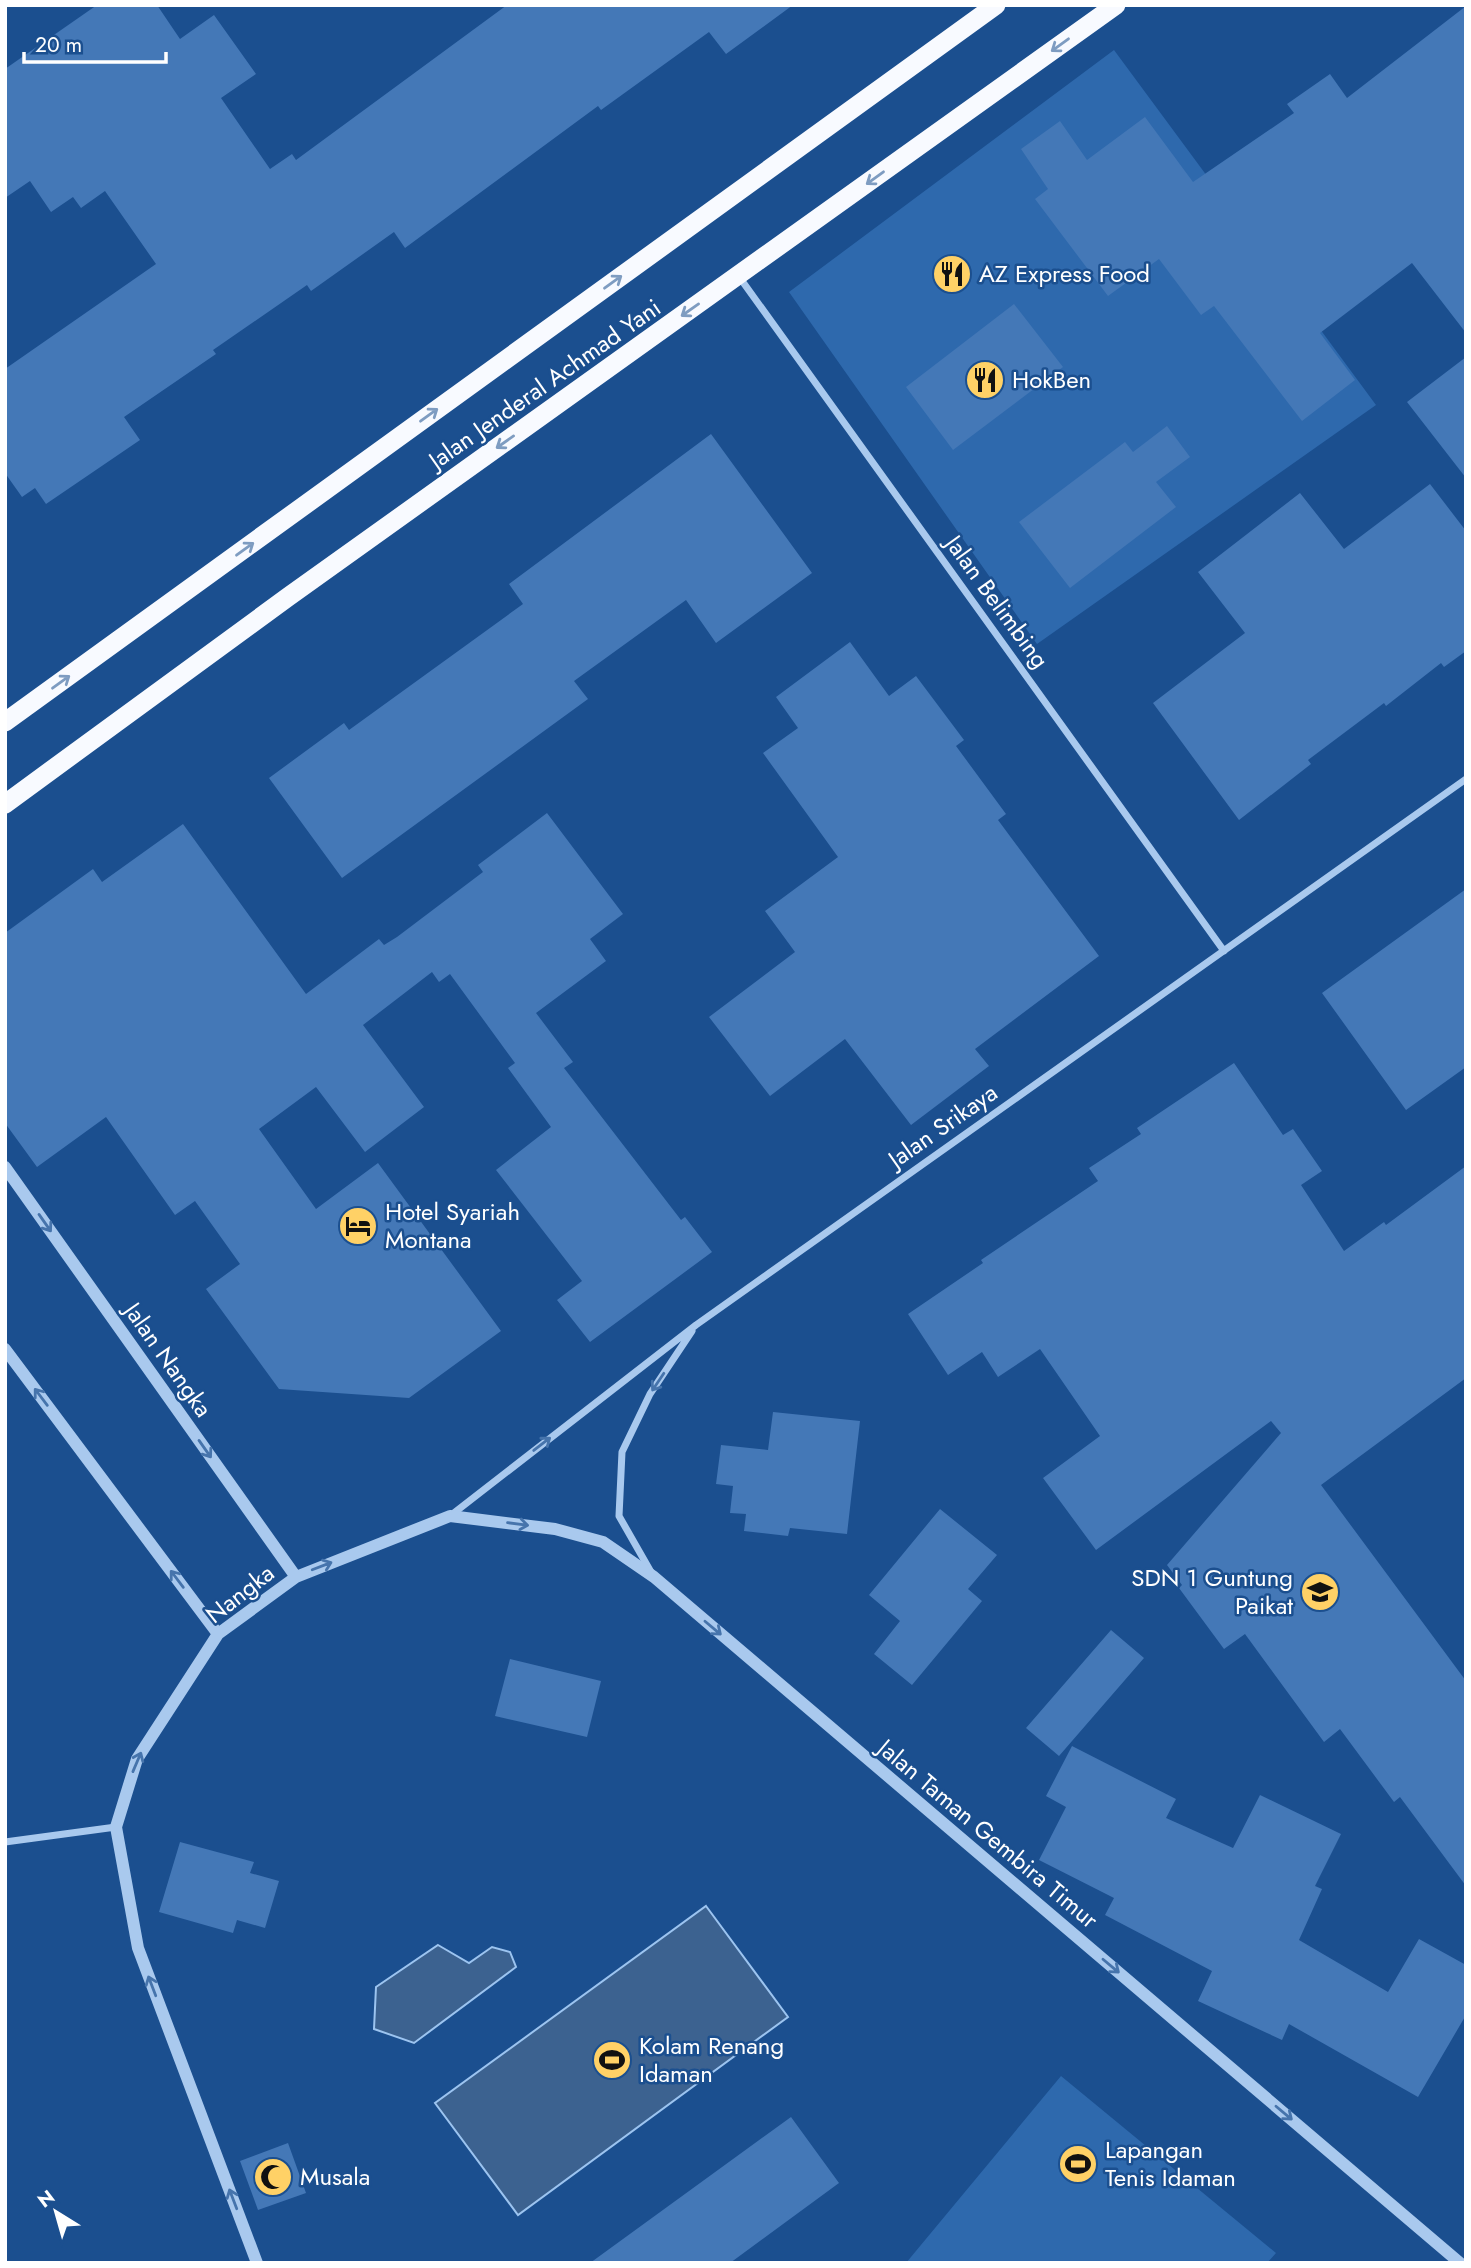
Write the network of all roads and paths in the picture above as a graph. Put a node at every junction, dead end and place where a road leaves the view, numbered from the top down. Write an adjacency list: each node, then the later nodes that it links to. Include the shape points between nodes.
1 (996, 5): 4 (highway, Jalan Jenderal Achmad Yani, one-way to 1)
2 (1116, 5): 3 (highway, Jalan Jenderal Achmad Yani, one-way to 3)
3 (738, 276): 6 (highway, Jalan Jenderal Achmad Yani, one-way to 6); 7 (street, Jalan Belimbing)
4 (5, 722)
5 (1466, 779): 7 (street, Jalan Srikaya)
6 (5, 804)
7 (1224, 951): 9 (street, Jalan Srikaya)
8 (5, 1167): 12 (street, Jalan Nangka, one-way to 12)
9 (696, 1325): 11 (street, Jalan Srikaya, one-way to 9); 13 (street, one-way to 13, via 650,1394 622,1452 619,1516)
10 (5, 1349): 14 (street, one-way to 10)
11 (450, 1516): 12 (street, Nangka, one-way to 11); 13 (street, Jalan Taman Gembira Timur, one-way to 13, via 555,1529 603,1542)
12 (296, 1577): 14 (street, Nangka)
13 (654, 1577): 18 (street, Jalan Taman Gembira Timur, one-way to 18)
14 (218, 1634): 15 (street, Nangka, one-way to 14, via 137,1759)
15 (116, 1827): 16 (street); 17 (street, one-way to 15, via 138,1948)
16 (5, 1842)
17 (257, 2263)
18 (1460, 2263)

